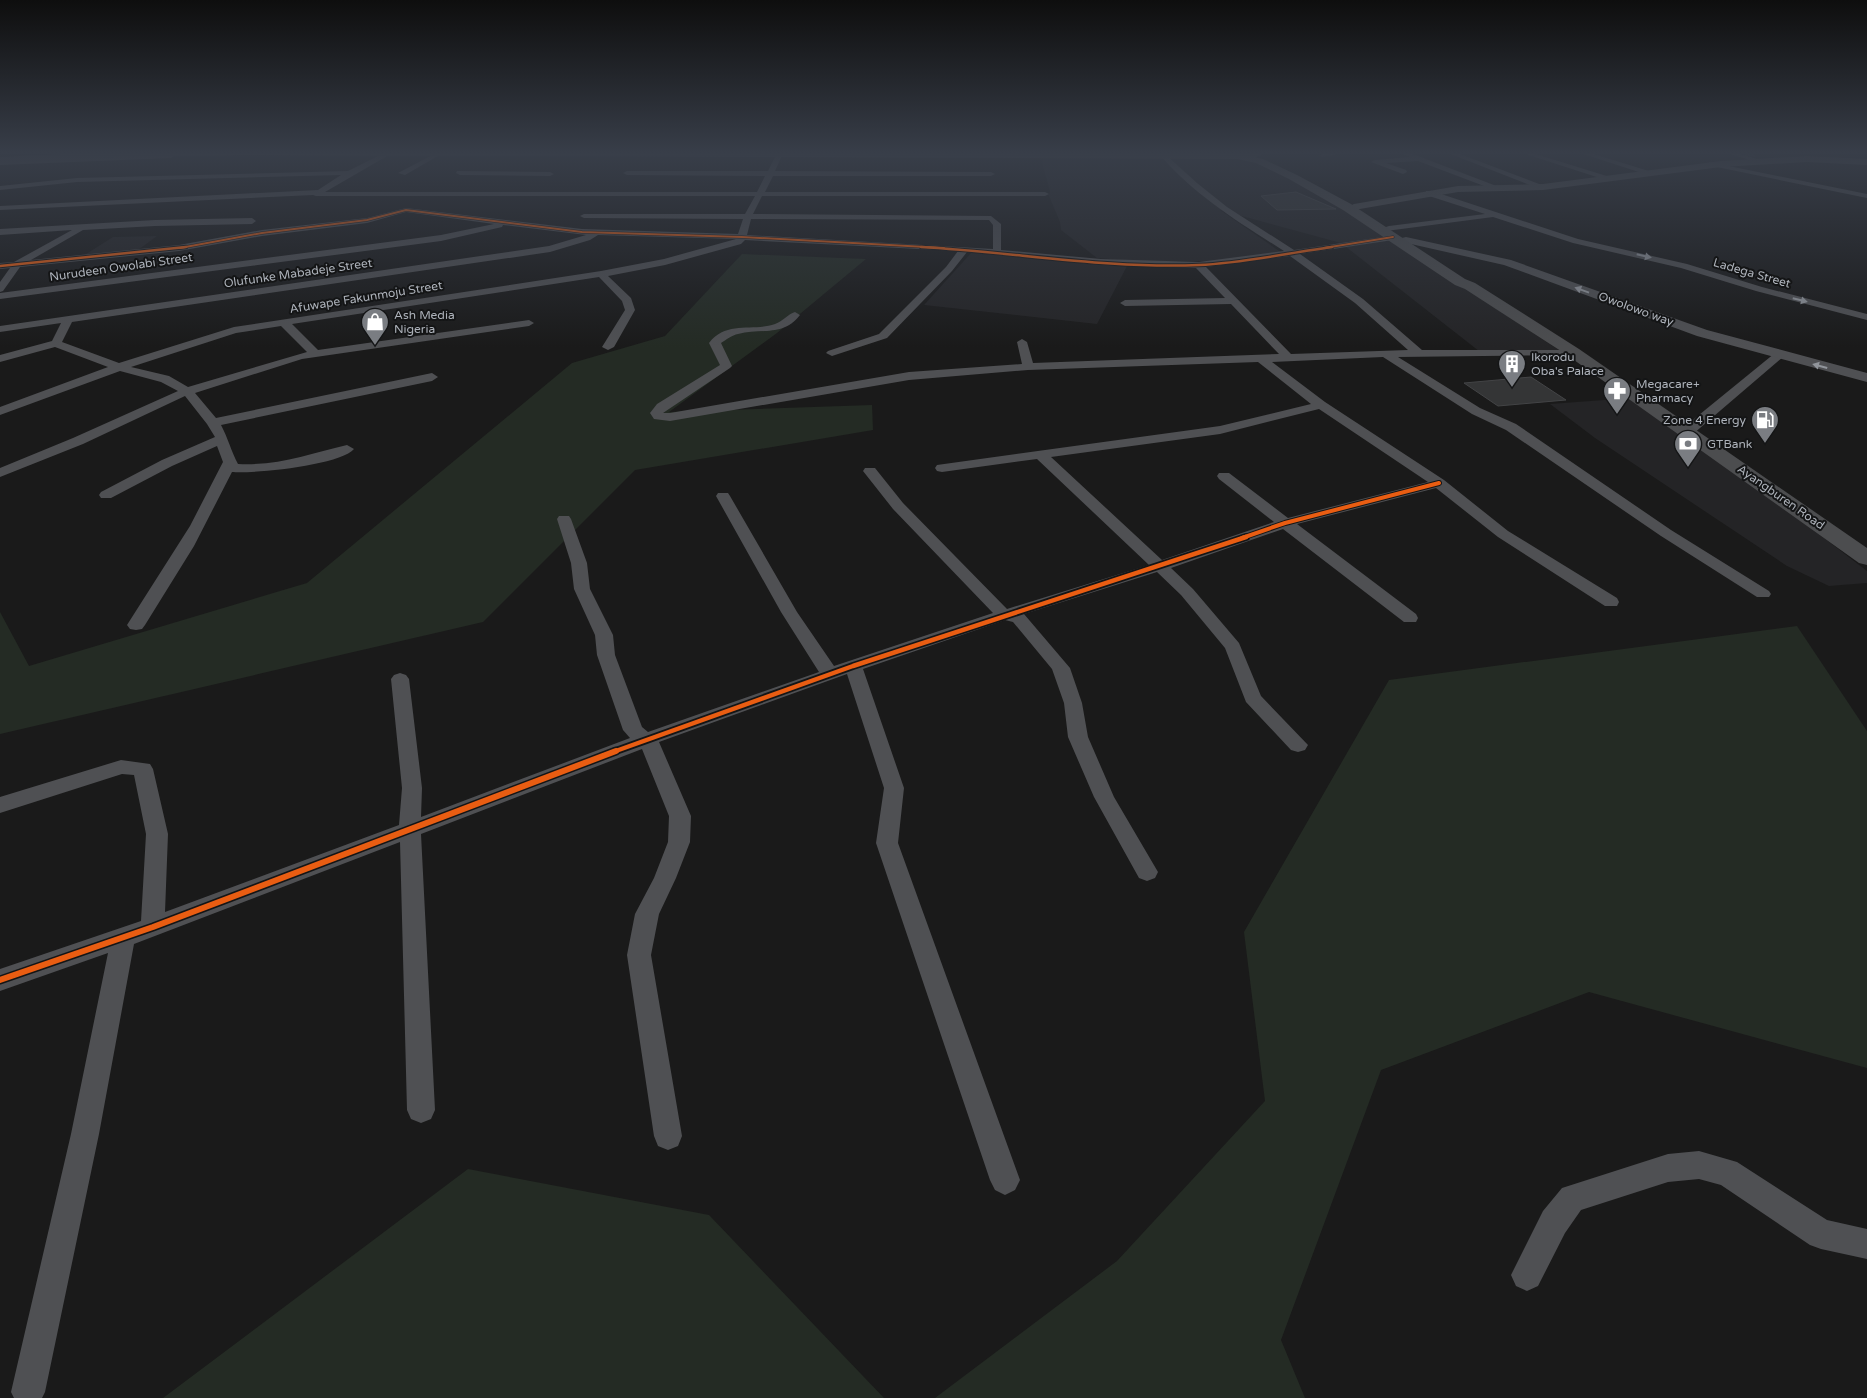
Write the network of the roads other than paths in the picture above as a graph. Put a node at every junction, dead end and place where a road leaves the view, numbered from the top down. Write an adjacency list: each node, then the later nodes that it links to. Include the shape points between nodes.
1 (382, 216): 24 (street, via 179,248)
2 (461, 216): 13 (street)
3 (584, 216): 16 (street)
4 (618, 216): 10 (street)
5 (1235, 216): 23 (street)
6 (1363, 216): 19 (main road, Ayangburen Road)
7 (1368, 216): 19 (main road, Ayangburen Road)
8 (1489, 216): 19 (street)
9 (1499, 216): 34 (street, Ladega Street, one-way to 34, via 1576,241 1684,266 1759,290)
10 (724, 217): 11 (street); 15 (street)
11 (748, 217): 20 (street); 22 (street, via 991,218 998,224)
12 (252, 222): 14 (street)
13 (512, 222): 16 (street); 30 (street, Nurudeen Owolabi Street, via 442,238)
14 (83, 228): 17 (street); 24 (street)
15 (715, 229)
16 (572, 230): 18 (street)
17 (0, 232)
18 (598, 232): 20 (street); 35 (street, Olufunke Mabadeje Street, via 550,249)
19 (1396, 235): 23 (street); 42 (main road, Ayangburen Road, via 1460,282); 47 (street, Owolowo way, one-way to 19, via 1702,333 1507,262)
20 (742, 236): 21 (street); 27 (street, Afuwape Fakunmoju Street, via 738,242 665,262)
21 (965, 249): 22 (street); 43 (street, via 883,336)
22 (997, 252): 25 (street, via 1101,262)
23 (1293, 254): 25 (street); 44 (street, via 1359,301)
24 (17, 264): 26 (street); 28 (street)
25 (1199, 265): 31 (street)
26 (0, 266)
27 (601, 274): 36 (street, Afuwape Fakunmoju Street); 41 (street, via 627,300 630,310)
28 (4, 277): 29 (street)
29 (0, 289)
30 (0, 296)
31 (1234, 301): 32 (street); 48 (street)
32 (1125, 303)
33 (795, 314): 52 (street, via 783,325 762,331 737,330 717,341 715,346 726,366 661,407 656,413 658,416 670,417 909,376)
34 (1867, 317)
35 (68, 320): 38 (street, Olufunke Mabadeje Street); 40 (street)
36 (284, 323): 45 (street); 51 (street, Afuwape Fakunmoju Street, via 234,330)
37 (529, 323): 45 (street)
38 (0, 329)
39 (1022, 342): 52 (street)
40 (56, 343): 49 (street); 51 (street)
41 (608, 347)
42 (1572, 352): 44 (street); 59 (main road, Ayangburen Road)
43 (832, 353)
44 (1418, 353): 46 (street)
45 (316, 354): 55 (street, via 284,360)
46 (1385, 354): 48 (street); 75 (street, via 1476,410 1511,427 1666,533)
47 (1779, 355): 54 (street, Owolowo way, one-way to 47); 59 (street)
48 (1289, 358): 50 (street)
49 (0, 359)
50 (1261, 359): 52 (street); 56 (street)
51 (119, 367): 55 (street, via 165,379); 57 (street, Afuwape Fakunmoju Street)
52 (1028, 367)
53 (432, 377): 58 (street)
54 (1867, 378)
55 (187, 391): 58 (street); 66 (street, via 78,442)
56 (1321, 405): 62 (street, via 1220,430); 68 (street)
57 (0, 411)
58 (213, 424): 60 (street)
59 (1688, 431): 73 (main road, Ayangburen Road)
60 (222, 440): 63 (street); 69 (street, via 167,463)
61 (347, 449): 63 (street, via 316,460 285,465 240,469)
62 (1040, 454): 64 (street); 74 (street)
63 (229, 464): 79 (street, via 216,495)
64 (942, 468)
65 (870, 471): 77 (street, via 898,506)
66 (0, 473)
67 (1224, 476): 72 (street)
68 (1439, 483): 72 (street); 76 (street, via 1502,534)
69 (106, 495)
70 (723, 496): 81 (street, via 789,612)
71 (564, 519): 83 (street, via 579,563 582,589 604,635 606,655 633,730)
72 (1285, 523): 74 (street); 78 (street)
73 (1867, 558)
74 (1161, 566): 77 (street); 84 (street, via 1233,647 1253,698)
75 (1764, 594)
76 (1611, 602)
77 (1004, 614): 80 (street); 87 (street, via 1019,618 1061,668 1073,703 1078,737 1104,797)
78 (1410, 618)
79 (136, 625)
80 (853, 666): 81 (street); 93 (street, via 894,788 887,843)
81 (830, 674): 83 (street)
82 (400, 679): 86 (street, via 412,788)
83 (648, 739): 86 (street); 92 (street, via 680,816 679,842 647,914 638,955)
84 (1298, 745)
85 (0, 805): 88 (street, via 121,767 143,769 158,834)
86 (410, 828): 88 (street); 91 (street)
87 (1147, 872)
88 (153, 927): 89 (street)
89 (123, 937): 90 (street); 96 (street, via 85,1134)
90 (0, 980)
91 (421, 1110)
92 (668, 1136)
93 (1004, 1180)
94 (1867, 1244): 95 (street, via 1822,1234 1727,1172 1699,1165 1668,1168 1572,1198 1554,1222)
95 (1527, 1274)
96 (28, 1392)

